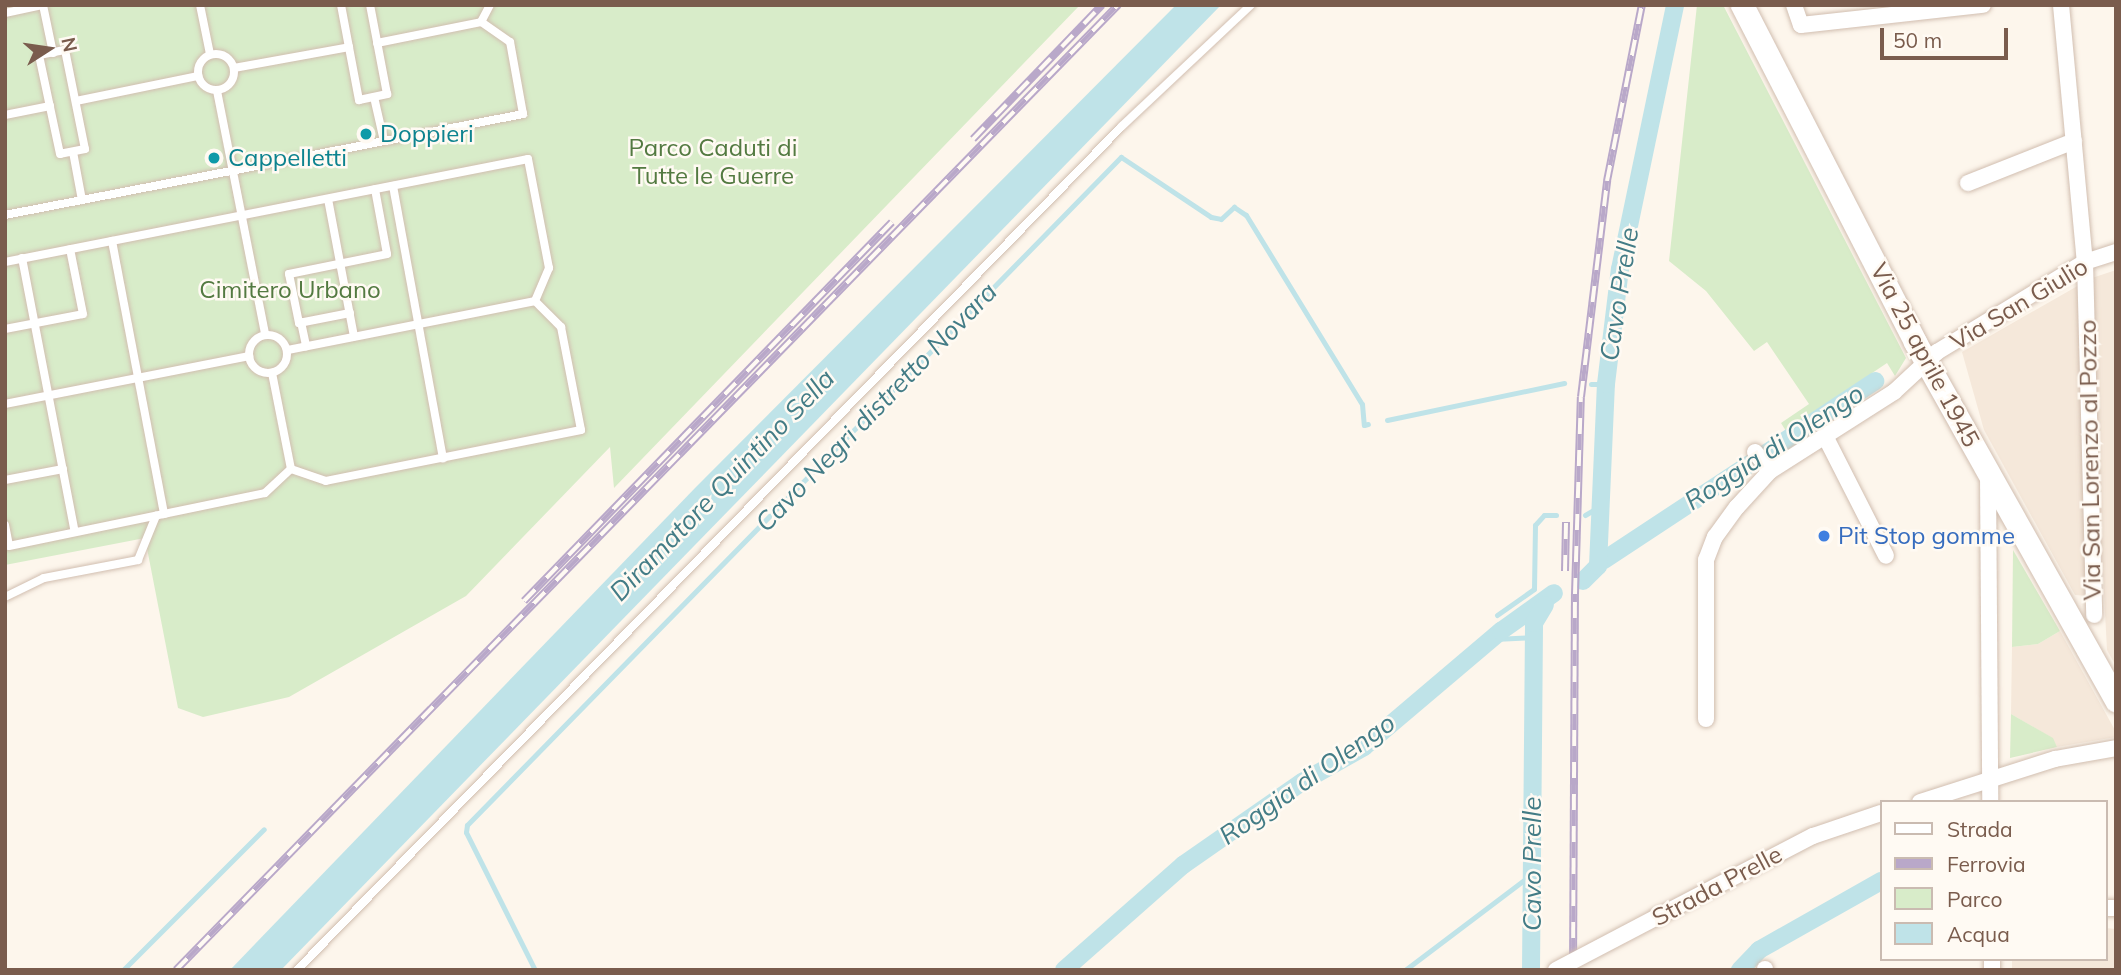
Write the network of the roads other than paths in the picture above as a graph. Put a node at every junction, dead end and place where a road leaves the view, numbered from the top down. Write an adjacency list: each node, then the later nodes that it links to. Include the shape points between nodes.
1 (43, 5): 11 (lane); 15 (lane)
2 (200, 5): 16 (lane)
3 (341, 5): 14 (lane)
4 (370, 5): 13 (lane)
5 (490, 5): 12 (lane)
6 (1251, 5): 77 (lane, via 1122,126)
7 (1742, 5): 52 (street, Via 25 aprile 1945)
8 (1794, 5): 9 (street, via 1801,25)
9 (1983, 5)
10 (2061, 5): 25 (street, Via San Lorenzo al Pozzo)
11 (5, 13)
12 (481, 22): 13 (lane); 24 (lane, via 510,42 523,114)
13 (377, 43): 20 (lane, via 387,94)
14 (349, 47): 17 (lane); 20 (lane, via 359,100)
15 (53, 52): 21 (lane, via 65,50); 22 (lane, via 39,55)
16 (210, 54): 17 (lane, via 222,54); 18 (lane, via 199,65)
17 (234, 68): 19 (lane, via 231,83)
18 (198, 76): 19 (lane, via 203,85); 21 (lane)
19 (217, 90): 27 (lane)
20 (374, 97): 24 (lane)
21 (76, 101): 26 (lane, via 85,149)
22 (50, 106): 23 (lane); 26 (lane, via 60,155)
23 (5, 115)
24 (384, 141): 27 (lane)
25 (2074, 141): 28 (street); 40 (street, Via San Lorenzo al Pozzo)
26 (73, 152): 32 (lane)
27 (233, 170): 32 (lane); 34 (lane)
28 (1968, 183)
29 (393, 186): 30 (lane); 42 (lane, via 528,159 549,268); 46 (lane)
30 (374, 189): 31 (lane); 41 (lane, via 387,254)
31 (328, 199): 34 (lane); 41 (lane)
32 (82, 200): 33 (lane)
33 (5, 215)
34 (242, 215): 35 (lane); 48 (lane)
35 (112, 241): 36 (lane); 55 (lane)
36 (70, 249): 38 (lane); 45 (lane, via 83,314)
37 (2116, 252): 40 (street, Via San Giulio)
38 (22, 258): 39 (lane); 45 (lane)
39 (5, 262)
40 (2085, 262): 52 (street, Via San Giulio); 69 (street, Via San Lorenzo al Pozzo)
41 (340, 264): 43 (lane); 44 (lane, via 289,274)
42 (535, 301): 46 (lane); 59 (lane, via 561,327 580,430)
43 (349, 313): 44 (lane); 49 (lane)
44 (301, 322): 50 (lane)
45 (35, 323): 47 (lane); 56 (lane)
46 (419, 324): 49 (lane); 59 (lane)
47 (5, 329)
48 (265, 334): 51 (lane, via 277,336); 53 (lane, via 255,340)
49 (354, 337): 50 (lane)
50 (306, 346): 51 (lane)
51 (288, 350): 54 (lane, via 286,362)
52 (1921, 351): 58 (street, Via San Giulio, via 1916,376); 62 (street, Via 25 aprile 1945)
53 (249, 356): 54 (lane, via 260,371); 55 (lane)
54 (272, 373): 61 (lane)
55 (138, 378): 56 (lane); 64 (lane)
56 (49, 395): 57 (lane); 60 (lane)
57 (5, 404)
58 (1826, 438): 67 (street); 71 (street, Via San Giulio, via 1763,462 1714,537 1706,560)
59 (443, 458): 61 (lane, via 326,481)
60 (63, 469): 63 (lane); 66 (lane)
61 (291, 469): 64 (lane, via 265,493)
62 (1988, 471): 70 (street, Via 25 aprile 1945); 73 (street)
63 (5, 480)
64 (160, 515): 66 (lane); 68 (lane, via 138,560 44,579)
65 (5, 525): 66 (lane, via 9,545)
66 (75, 532)
67 (1886, 555)
68 (5, 597)
69 (2094, 615)
70 (2116, 700)
71 (1706, 719)
72 (2116, 748): 73 (street, via 2055,759)
73 (1988, 783): 74 (street); 75 (street)
74 (1927, 800)
75 (1990, 800)
76 (1880, 813): 78 (street, Strada Prelle, bridge, via 1813,836)
77 (297, 970)
78 (1556, 970)

